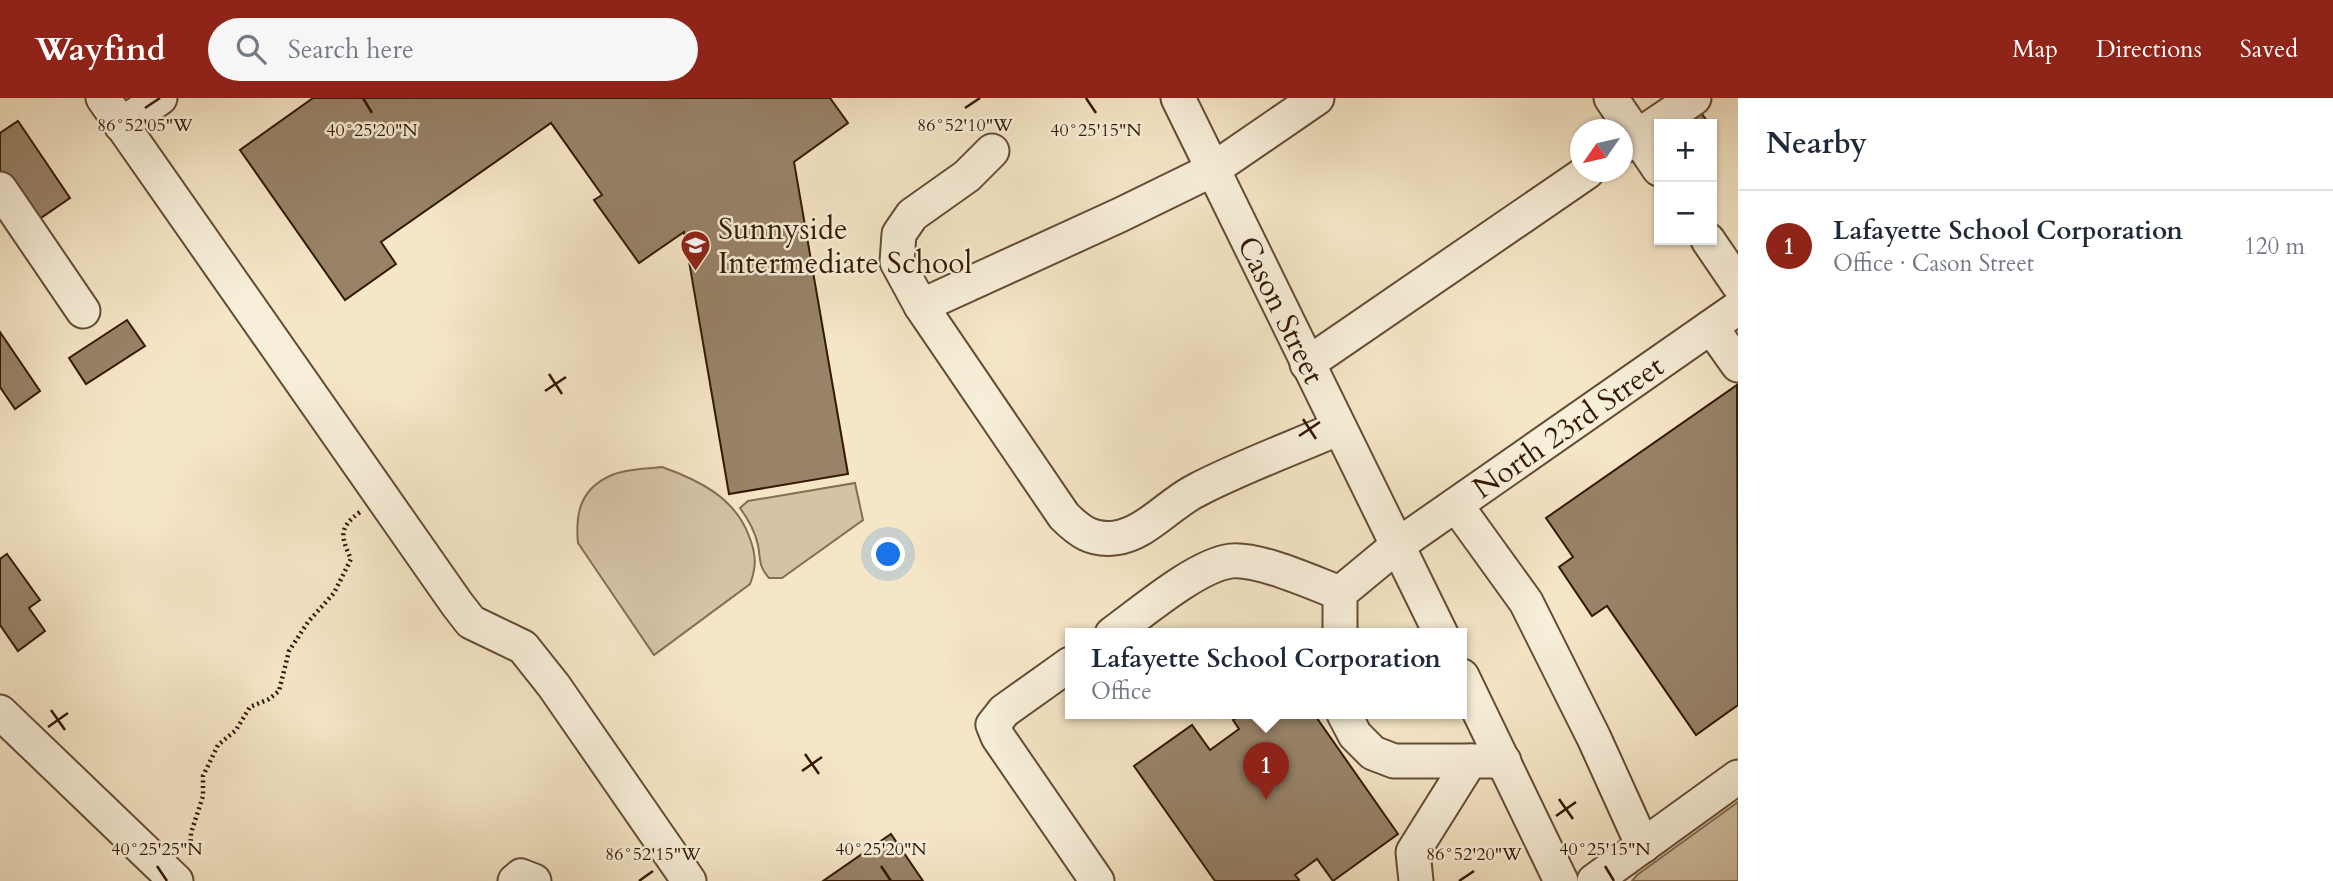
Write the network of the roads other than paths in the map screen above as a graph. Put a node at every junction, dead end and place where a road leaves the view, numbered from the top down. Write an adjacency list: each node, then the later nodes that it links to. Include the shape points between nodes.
1 (103, 98): 8 (street)
2 (160, 98): 8 (street)
3 (1178, 98): 13 (street, Cason Street)
4 (1317, 98): 13 (street)
5 (1611, 98): 7 (street)
6 (1693, 98): 9 (street)
7 (1620, 119)
8 (121, 125): 41 (street, via 471,622 523,648 539,667)
9 (1633, 140)
10 (1633, 145): 12 (street)
11 (992, 151): 18 (street, via 967,176 912,215 899,234 897,261)
12 (1654, 164)
13 (1212, 170): 18 (street); 21 (street, Cason Street)
14 (1572, 182): 21 (street)
15 (0, 189): 19 (street)
16 (1711, 245): 17 (street)
17 (1738, 284)
18 (921, 306): 23 (street, via 1064,516 1094,539 1117,538 1142,527 1196,490)
19 (83, 311)
20 (1725, 318): 22 (street); 24 (street, North 23rd Street)
21 (1307, 364): 23 (street, Cason Street)
22 (1738, 365)
23 (1339, 428): 25 (street, Cason Street)
24 (1456, 505): 25 (street, North 23rd Street); 37 (street, via 1526,602)
25 (1398, 545): 26 (street, North 23rd Street); 29 (street, Cason Street)
26 (1340, 593): 27 (street, via 1262,565 1232,560 1202,569); 28 (street)
27 (1120, 628)
28 (1340, 628)
29 (1438, 628)
30 (1065, 668): 42 (street, via 1004,711 993,725)
31 (1467, 686): 35 (street)
32 (0, 712): 38 (street)
33 (1347, 719): 34 (street, via 1355,735 1374,753 1394,761)
34 (1470, 761): 35 (street); 43 (street, via 1413,852)
35 (1504, 761): 44 (street)
36 (1738, 777): 37 (street)
37 (1643, 846): 45 (street)
38 (183, 869)
39 (515, 881): 40 (street, via 522,877)
40 (534, 881)
41 (689, 881)
42 (1097, 881)
43 (1416, 881)
44 (1561, 881)
45 (1594, 881)

